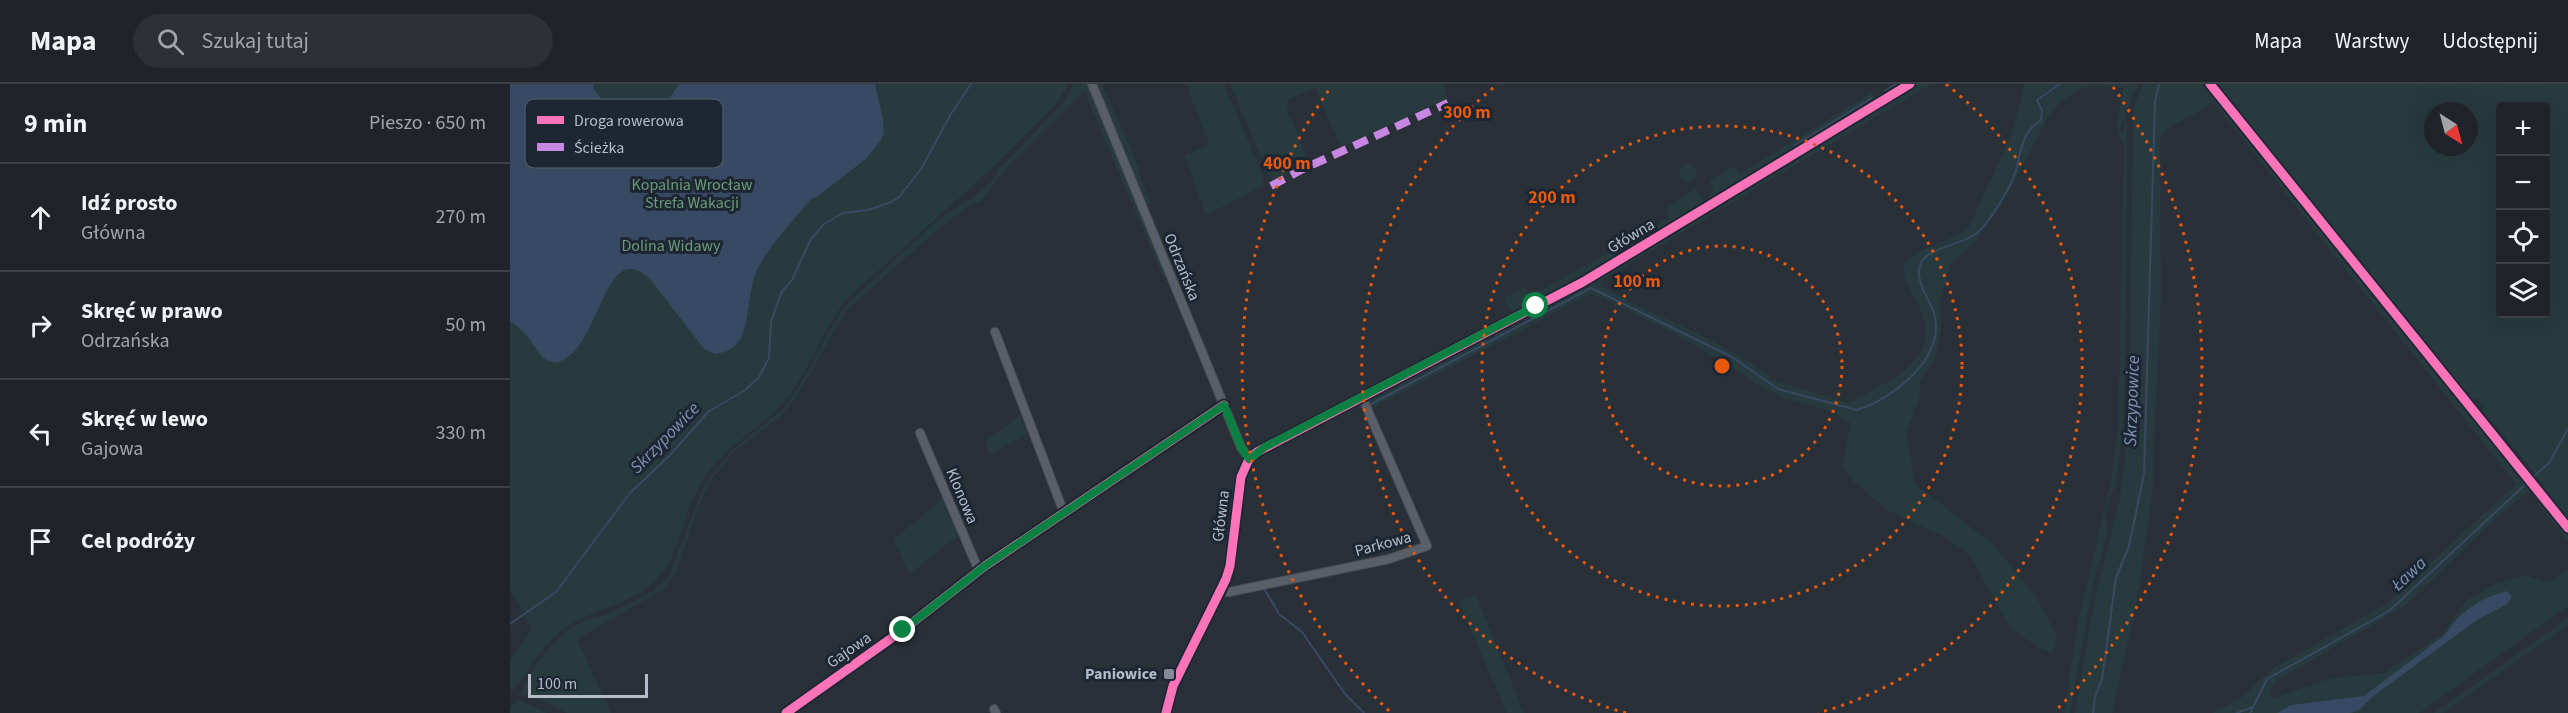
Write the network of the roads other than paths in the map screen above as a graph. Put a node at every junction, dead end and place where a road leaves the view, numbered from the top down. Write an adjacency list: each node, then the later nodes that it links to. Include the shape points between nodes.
1 (1092, 84): 6 (street, Odrzańska)
2 (1910, 84): 5 (street, Główna, via 1592,276)
3 (2210, 84): 10 (street)
4 (995, 332): 9 (street)
5 (1362, 397): 8 (street, Główna); 12 (street, Parkowa, via 1427,546 1389,559)
6 (1224, 405): 8 (street, Odrzańska); 9 (street, Gajowa)
7 (920, 433): 11 (street, Klonowa)
8 (1249, 459): 12 (street, Główna, via 1241,477 1230,566)
9 (1064, 513): 11 (street, Gajowa)
10 (2568, 528)
11 (979, 571): 13 (street, Gajowa)
12 (1221, 591): 14 (street, Główna, via 1173,686)
13 (786, 713)
14 (1166, 713)

